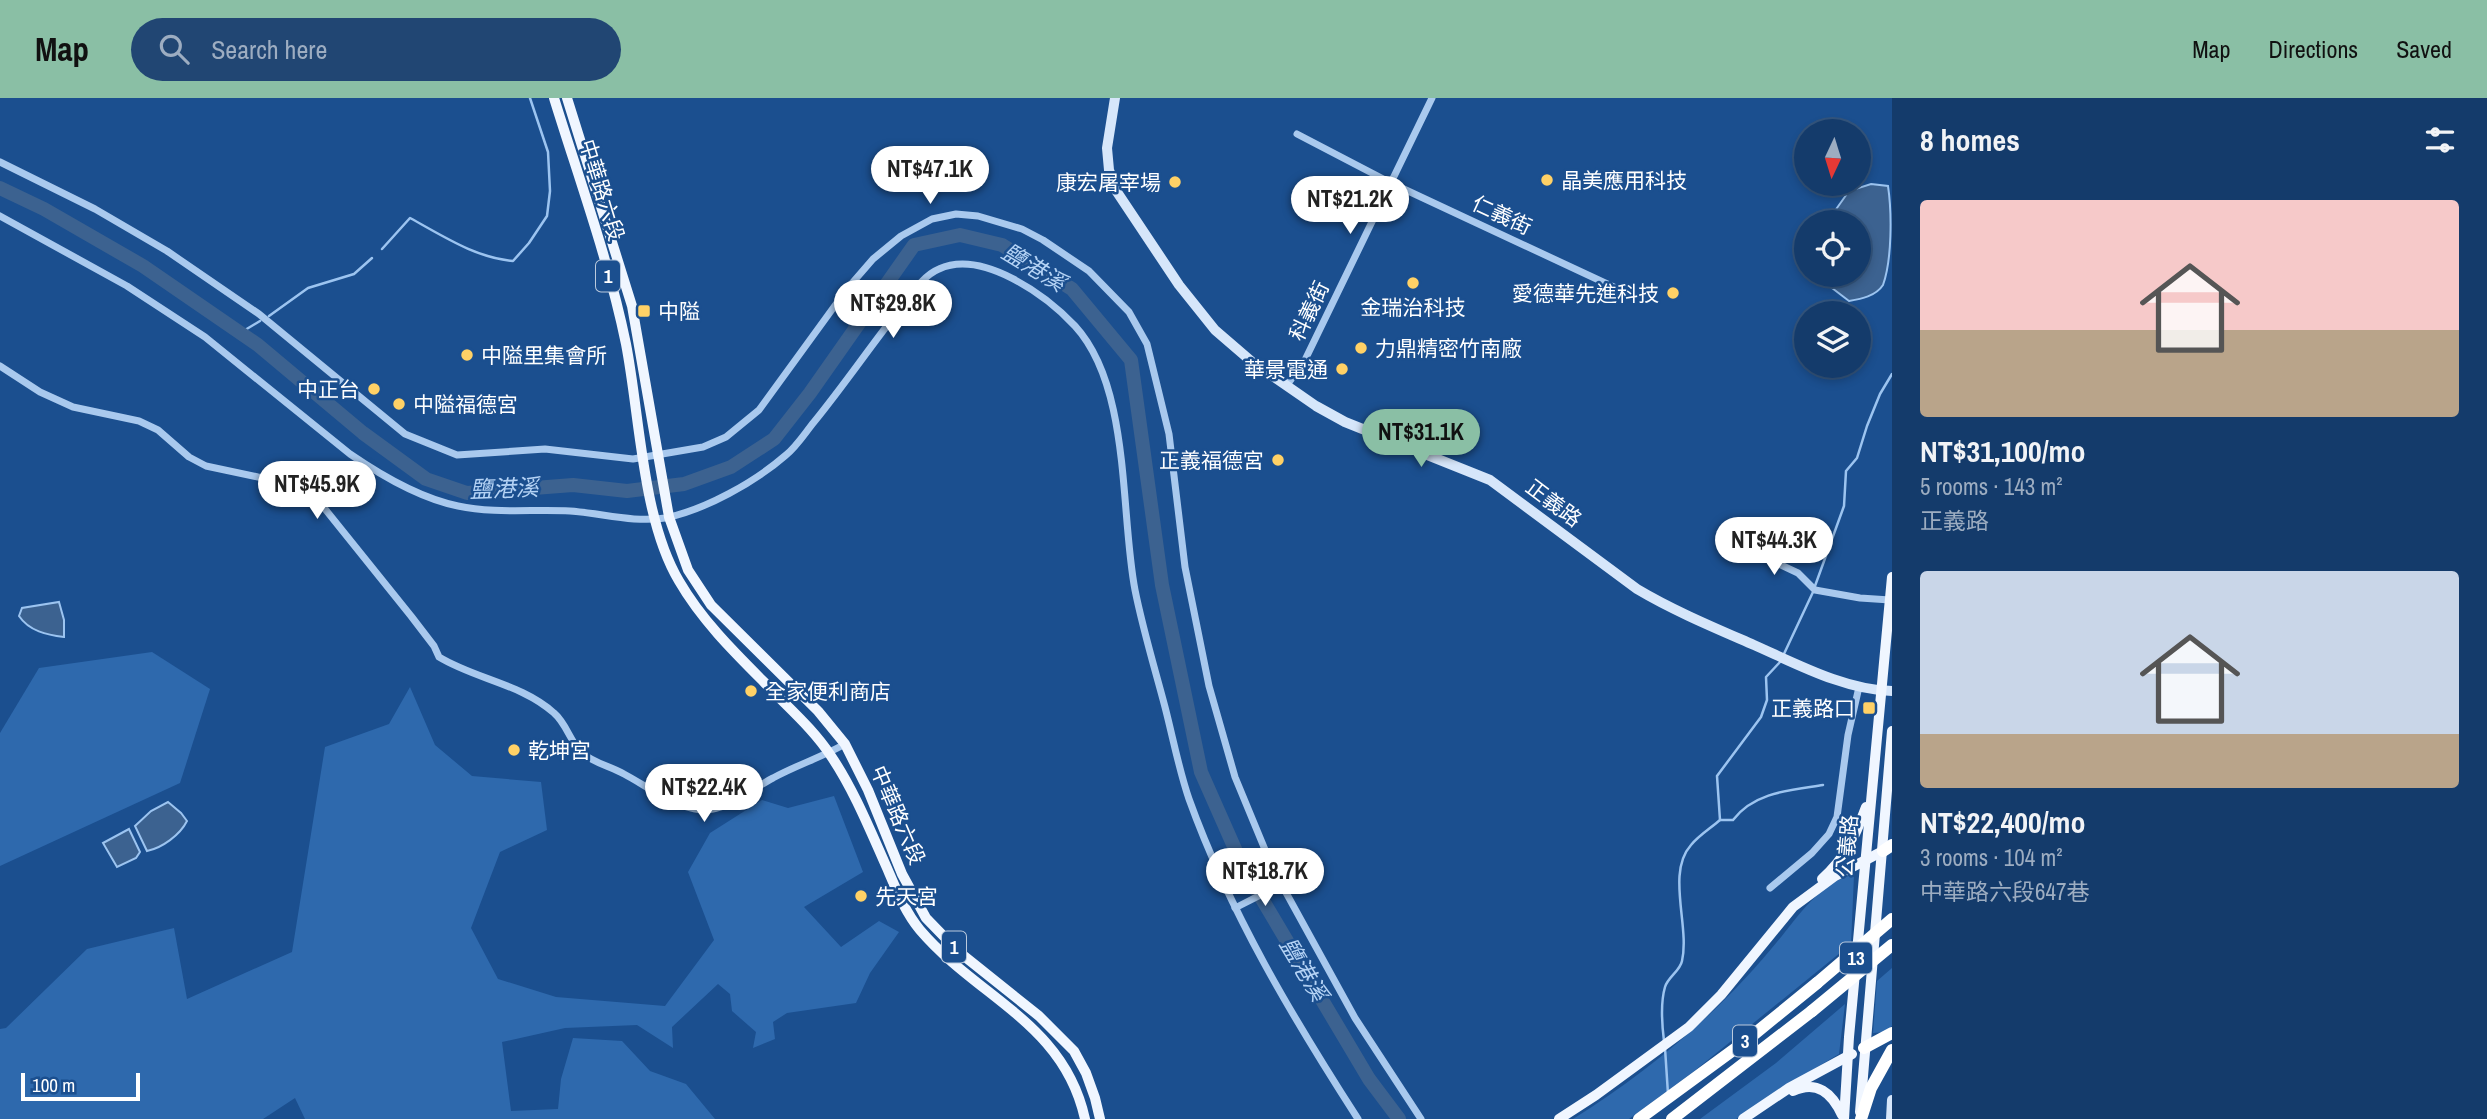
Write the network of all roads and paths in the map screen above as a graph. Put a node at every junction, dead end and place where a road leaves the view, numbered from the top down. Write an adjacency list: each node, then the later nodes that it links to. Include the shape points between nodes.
1 (554, 98): 13 (main road, 中華路六段 / 1, via 619,312)
2 (568, 98): 12 (main road, 中華路六段 / 1, via 632,306)
3 (1115, 98): 11 (street, 正義路, via 1107,148 1117,192 1215,330)
4 (1432, 98): 7 (street, 科義街)
5 (1297, 134): 7 (street, 仁義街)
6 (0, 162): 13 (street, via 95,208 167,251 258,314 405,434 457,454 545,449)
7 (1391, 183): 9 (street, 仁義街); 11 (street, 科義街, via 1304,362)
8 (0, 216): 15 (street, via 127,286 205,337 350,454 392,481 458,506)
9 (1618, 289)
10 (0, 366): 23 (street, via 73,407 139,421 158,430 206,466 281,478 301,489 321,504 439,657 531,698 555,713 590,759 659,794 700,810 713,810)
11 (1287, 385): 19 (street, 正義路, via 1345,422 1490,480 1658,601)
12 (658, 456): 13 (street); 14 (main road, 1); 27 (street, via 703,447 742,427 873,259 932,219 978,216 1022,229 1089,271 1129,312 1147,344 1169,434 1185,567 1209,686 1235,776)
13 (644, 458): 15 (main road, 1)
14 (669, 517): 15 (street); 22 (main road, 中華路六段 / 1, via 688,570 711,605); 30 (street, via 705,506 787,454 919,285 938,269 965,264 991,268 1051,303 1097,356 1125,482 1135,589 1189,798)
15 (654, 519): 23 (main road, 中華路六段 / 1, via 671,565 701,615 807,724)
16 (1749, 550): 18 (street, via 1798,573 1814,589)
17 (1892, 577): 18 (main road, 公義路 / 13)
18 (1890, 600): 20 (main road, 公義路 / 13)
19 (1859, 687): 20 (street, 正義路); 28 (street, via 1838,817 1812,853)
20 (1886, 691): 24 (main road, 公義路 / 13)
21 (1892, 731): 25 (main road, 公義路 / 13)
22 (845, 744): 23 (street); 40 (main road, 中華路六段 / 1, via 926,918 1074,1051)
23 (829, 753): 39 (main road, 中華路六段 / 1, via 918,928 952,963 1046,1041 1073,1081)
24 (1872, 791): 26 (main road, 公義路 / 13); 29 (main road, via 1840,862)
25 (1887, 848): 26 (main road); 34 (main road, 公義路 / 13)
26 (1866, 860): 29 (main road); 36 (main road, 公義路 / 13)
27 (1282, 884): 30 (street); 42 (street, via 1355,1017)
28 (1770, 888)
29 (1797, 904): 43 (main road, via 1689,1027)
30 (1236, 908): 41 (street, via 1294,1020)
31 (1892, 919): 44 (highway, 3, bridge, via 1747,1040)
32 (1892, 945): 45 (highway, 3, bridge)
33 (1892, 1033): 34 (highway)
34 (1864, 1048): 36 (main road); 47 (main road, 公義路 / 13)
35 (1892, 1050): 47 (highway)
36 (1847, 1056): 38 (main road); 46 (main road, 公義路 / 13)
37 (1892, 1100): 48 (street)
38 (1745, 1118): 46 (main road, via 1801,1087 1818,1087 1829,1094)
39 (1085, 1119)
40 (1100, 1119)
41 (1358, 1119)
42 (1421, 1119)
43 (1559, 1119)
44 (1639, 1119)
45 (1672, 1119)
46 (1844, 1119)
47 (1860, 1119)
48 (1891, 1119)

